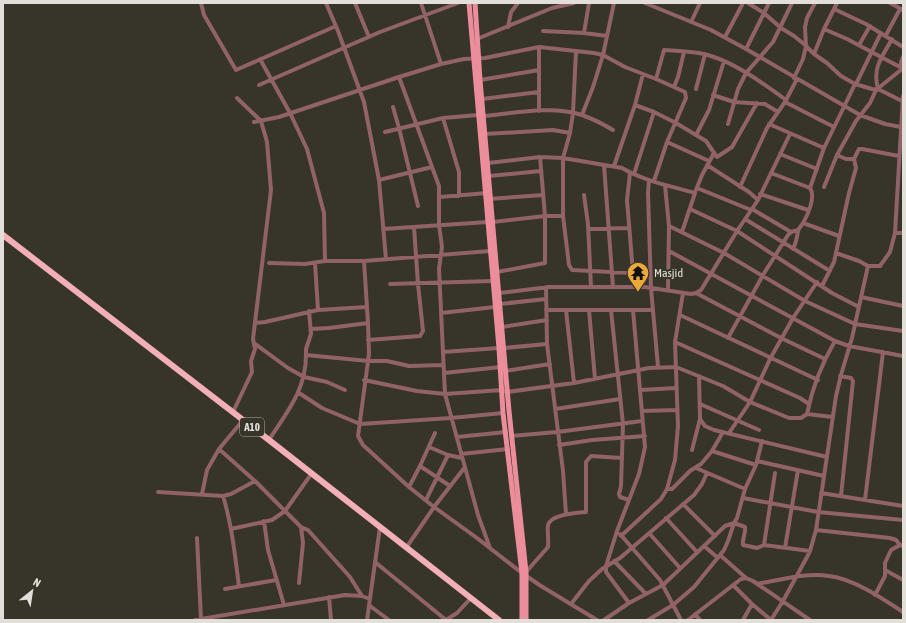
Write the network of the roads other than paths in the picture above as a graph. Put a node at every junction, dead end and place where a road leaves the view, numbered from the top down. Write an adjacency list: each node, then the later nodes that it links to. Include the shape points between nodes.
1 (201, 3): 57 (street, via 204,15 236,70)
2 (326, 3): 28 (street)
3 (355, 3): 37 (street)
4 (421, 3): 26 (street)
5 (458, 3): 22 (street)
6 (469, 3): 56 (main road)
7 (475, 3): 39 (main road)
8 (518, 3): 30 (street, via 511,12)
9 (574, 3): 30 (street, via 552,8)
10 (589, 3): 34 (street)
11 (614, 3): 36 (street)
12 (645, 3): 27 (street)
13 (700, 3): 27 (street)
14 (742, 3): 38 (street)
15 (748, 3): 25 (street)
16 (769, 3): 25 (street)
17 (792, 3): 31 (street)
18 (815, 3): 42 (street, via 805,27)
19 (837, 3): 23 (street)
20 (890, 3): 24 (street)
21 (899, 3): 24 (street)
22 (447, 5): 26 (street)
23 (834, 9): 29 (street); 32 (street)
24 (901, 9): 35 (street)
25 (764, 13): 31 (street); 46 (street)
26 (425, 16): 37 (street); 59 (street)
27 (691, 22): 38 (street)
28 (336, 26): 45 (street); 57 (street)
29 (870, 26): 35 (street); 41 (street)
30 (508, 27): 39 (street)
31 (781, 28): 42 (street); 53 (street)
32 (824, 29): 41 (street); 51 (street)
33 (543, 31): 34 (street)
34 (584, 33): 36 (street)
35 (884, 34): 40 (street); 49 (street)
36 (606, 36): 52 (street)
37 (369, 37): 45 (street)
38 (725, 37): 46 (street)
39 (477, 39): 56 (main road)
40 (892, 39): 43 (street); 54 (street)
41 (859, 45): 49 (street)
42 (806, 46): 51 (street); 65 (street)
43 (903, 46)
44 (539, 47): 47 (street); 56 (street); 61 (street)
45 (344, 48): 67 (street); 74 (street)
46 (746, 49): 53 (street)
47 (576, 51): 52 (street); 91 (street)
48 (684, 52): 50 (street); 66 (street, via 664,50); 71 (street)
49 (871, 52): 54 (street); 69 (street)
50 (704, 54): 58 (street); 72 (street)
51 (814, 54): 69 (street)
52 (603, 55): 63 (street); 93 (street)
53 (761, 57): 62 (street); 65 (street)
54 (882, 57): 60 (street); 73 (street, via 876,68)
55 (903, 57): 60 (street)
56 (476, 58): 59 (street); 68 (main road); 92 (main road)
57 (260, 59): 67 (street)
58 (724, 61): 62 (street); 76 (street)
59 (441, 64): 64 (street)
60 (902, 69): 73 (street)
61 (539, 70): 68 (street); 75 (street)
62 (746, 73): 80 (street); 82 (street)
63 (643, 74): 66 (street); 84 (street)
64 (399, 77): 74 (street); 100 (street)
65 (795, 78): 80 (street); 85 (street)
66 (656, 79): 71 (street)
67 (272, 80): 70 (street); 90 (street)
68 (480, 80): 79 (main road)
69 (855, 84): 73 (street); 85 (street)
70 (259, 86)
71 (674, 87): 99 (street, via 685,92 686,98)
72 (696, 89)
73 (877, 89): 81 (street); 94 (street)
74 (360, 91): 90 (street); 132 (street)
75 (539, 92): 79 (street); 87 (street)
76 (713, 95): 82 (street); 111 (street, via 709,110)
77 (903, 96): 81 (street)
78 (236, 98): 97 (street)
79 (482, 99): 92 (main road)
80 (786, 101): 89 (street); 103 (street)
81 (902, 101): 95 (street)
82 (734, 102): 83 (street); 101 (street)
83 (757, 103): 89 (street, via 765,104); 114 (street, via 732,147 717,157)
84 (635, 105): 88 (street); 124 (street)
85 (844, 106): 94 (street); 103 (street)
86 (393, 107): 105 (street)
87 (539, 111): 91 (street); 92 (street)
88 (654, 112): 99 (street); 130 (street)
89 (778, 112): 102 (street)
90 (290, 113): 97 (street); 181 (street, via 307,149 324,213)
91 (573, 113): 93 (street); 108 (street)
92 (481, 115): 96 (street); 109 (main road); 144 (main road)
93 (582, 115): 106 (street)
94 (860, 115): 104 (street); 116 (street)
95 (902, 115): 104 (street)
96 (443, 118): 100 (street); 143 (street, via 459,172)
97 (261, 121): 98 (street); 230 (street, via 267,142 271,190)
98 (254, 122)
99 (676, 123): 111 (street); 112 (street)
100 (416, 124): 105 (street); 125 (street)
101 (728, 124)
102 (769, 124): 110 (street); 135 (street)
103 (834, 127): 113 (street)
104 (901, 127): 117 (street)
105 (399, 128): 107 (street); 128 (street)
106 (613, 130)
107 (385, 132)
108 (570, 133): 109 (street, via 553,130); 119 (street)
109 (485, 134): 121 (main road)
110 (790, 134): 113 (street); 115 (street)
111 (696, 135): 114 (street, via 706,141)
112 (668, 142): 122 (street); 133 (street)
113 (824, 148): 126 (street)
114 (714, 153): 122 (street)
115 (780, 154): 126 (street); 129 (street)
116 (837, 155): 120 (street); 136 (street)
117 (900, 156): 120 (street, via 859,149); 167 (street)
118 (540, 157): 119 (street); 121 (street); 127 (street)
119 (563, 158): 123 (street); 152 (street)
120 (854, 159): 170 (street, via 856,168)
121 (488, 163): 131 (main road)
122 (708, 163): 135 (street); 137 (street)
123 (604, 165): 124 (street); 159 (street)
124 (614, 166): 130 (street)
125 (432, 167): 128 (street); 145 (street)
126 (817, 169): 138 (street)
127 (541, 171): 131 (street); 142 (street)
128 (409, 173): 132 (street); 147 (street)
129 (771, 173): 138 (street); 141 (street)
130 (632, 174): 133 (street); 160 (street, via 627,200)
131 (489, 176): 144 (main road)
132 (379, 180): 161 (street)
133 (652, 181): 134 (street); 191 (street, via 648,193)
134 (665, 184): 139 (street); 157 (street)
135 (740, 187): 146 (street)
136 (824, 187)
137 (697, 188): 139 (street); 149 (street)
138 (810, 188): 150 (street, via 813,194)
139 (695, 193): 148 (street)
140 (584, 194): 162 (street)
141 (760, 194): 146 (street); 150 (street)
142 (543, 195): 144 (street); 151 (street)
143 (459, 196): 144 (street); 145 (street)
144 (488, 196): 154 (main road)
145 (440, 197): 156 (street)
146 (758, 200): 149 (street)
147 (418, 206)
148 (690, 209): 164 (street); 165 (street)
149 (751, 209): 153 (street); 166 (street)
150 (808, 210): 155 (street)
151 (545, 216): 152 (street); 154 (street); 188 (street, via 545,263)
152 (563, 216): 186 (street, via 570,268)
153 (745, 219): 164 (street); 171 (street)
154 (490, 222): 156 (street); 174 (main road); 188 (main road)
155 (803, 223): 163 (street); 170 (street)
156 (439, 225): 158 (street); 177 (street)
157 (669, 226): 165 (street); 173 (street)
158 (414, 227): 161 (street); 179 (street)
159 (608, 228): 160 (street); 162 (street); 189 (street)
160 (629, 228): 190 (street)
161 (383, 229): 180 (street)
162 (588, 229): 186 (street)
163 (798, 230): 166 (street); 172 (street)
164 (737, 231): 175 (street); 178 (street)
165 (682, 232): 175 (street)
166 (791, 232): 171 (street)
167 (895, 233): 168 (street); 185 (street, via 890,252 880,266)
168 (903, 233)
169 (3, 235): 282 (highway, A10)
170 (839, 236): 176 (street)
171 (783, 243): 172 (street); 178 (street)
172 (794, 249): 187 (street)
173 (668, 250): 192 (street); 204 (street)
174 (490, 251): 177 (street); 194 (main road)
175 (724, 253): 192 (street); 193 (street)
176 (836, 253): 185 (street); 187 (street)
177 (442, 255): 179 (street); 196 (street)
178 (776, 255): 193 (street); 195 (street)
179 (416, 257): 180 (street); 198 (street)
180 (386, 259): 182 (street)
181 (325, 261): 182 (street); 184 (street)
182 (364, 261): 214 (street)
183 (269, 263): 184 (street)
184 (315, 263): 217 (street)
185 (868, 266): 209 (street)
186 (591, 271): 189 (street); 201 (street)
187 (830, 271): 199 (street)
188 (497, 272): 205 (main road)
189 (612, 272): 190 (street); 202 (street)
190 (633, 273): 191 (street)
191 (650, 274): 203 (street)
192 (711, 274): 207 (street, via 701,290); 208 (street)
193 (763, 275): 208 (street); 211 (street)
194 (493, 281): 196 (street); 215 (main road)
195 (817, 282): 199 (street); 211 (street)
196 (440, 283): 198 (street); 225 (street)
197 (390, 284): 198 (street)
198 (418, 284): 238 (street, via 423,331 420,336)
199 (822, 286): 216 (street)
200 (546, 287): 201 (street); 205 (street); 210 (street)
201 (591, 287): 202 (street)
202 (614, 287): 203 (street)
203 (651, 288): 204 (street); 223 (street)
204 (668, 290): 206 (street)
205 (499, 293): 212 (main road)
206 (683, 293): 207 (street); 226 (street)
207 (696, 293): 227 (street)
208 (752, 296): 227 (street); 228 (street)
209 (861, 297): 213 (street); 216 (street)
210 (546, 299): 212 (street); 218 (street)
211 (805, 301): 228 (street); 232 (street)
212 (500, 304): 233 (main road)
213 (903, 306)
214 (367, 307): 217 (street); 231 (street)
215 (495, 307): 225 (street); 244 (main road)
216 (859, 307): 232 (street)
217 (318, 310): 224 (street)
218 (546, 310): 219 (street); 229 (street)
219 (566, 310): 220 (street); 267 (street)
220 (589, 310): 221 (street); 263 (street)
221 (611, 310): 222 (street); 259 (street)
222 (633, 310): 223 (street); 257 (street)
223 (652, 310): 254 (street)
224 (309, 311): 230 (street); 234 (street)
225 (441, 313): 245 (street)
226 (680, 315): 236 (street); 241 (street)
227 (740, 316): 236 (street); 237 (street)
228 (793, 318): 237 (street); 239 (street)
229 (547, 320): 233 (street); 242 (street)
230 (255, 322): 240 (street)
231 (368, 323): 234 (street); 238 (street)
232 (855, 324): 235 (street); 243 (street)
233 (502, 327): 244 (main road)
234 (311, 329): 247 (street)
235 (903, 331)
236 (728, 338): 249 (street)
237 (782, 338): 249 (street); 250 (street)
238 (368, 340): 251 (street)
239 (835, 341): 243 (street); 250 (street)
240 (254, 342): 262 (street); 282 (street, via 252,372)
241 (675, 342): 255 (street); 265 (street)
242 (547, 344): 244 (street); 252 (street)
243 (849, 346): 246 (street); 261 (street)
244 (501, 348): 245 (street); 256 (main road)
245 (443, 352): 253 (street)
246 (883, 352): 248 (street); 338 (street)
247 (306, 355): 251 (street); 262 (street)
248 (903, 356)
249 (770, 359): 265 (street); 266 (street)
250 (825, 359): 266 (street)
251 (368, 361): 253 (street, via 387,361 409,366); 264 (street)
252 (550, 364): 256 (street); 268 (street)
253 (443, 365): 258 (street)
254 (658, 367): 255 (street); 257 (street)
255 (676, 367): 260 (street); 269 (street)
256 (503, 369): 258 (street); 272 (main road)
257 (639, 370): 259 (street); 271 (street)
258 (444, 373): 274 (street)
259 (617, 375): 263 (street); 275 (street)
260 (699, 376): 276 (street); 277 (street)
261 (840, 376): 285 (street); 334 (street, via 851,378 853,381)
262 (304, 377): 270 (street, via 327,382); 273 (street)
263 (595, 379): 267 (street)
264 (364, 380): 274 (street); 291 (street)
265 (760, 380): 276 (street); 278 (street)
266 (818, 380): 278 (street)
267 (574, 383): 268 (street)
268 (553, 386): 272 (street); 279 (street)
269 (676, 388): 271 (street); 280 (street)
270 (345, 390)
271 (640, 390): 281 (street)
272 (505, 391): 274 (street); 283 (main road); 299 (main road)
273 (299, 393): 291 (street, via 322,408); 303 (street)
274 (445, 394): 286 (street)
275 (620, 399): 279 (street); 292 (street)
276 (750, 402): 284 (street, via 789,418 801,418); 289 (street)
277 (700, 404): 287 (street); 289 (street)
278 (809, 404): 284 (street)
279 (555, 409): 295 (street)
280 (678, 410): 281 (street); 328 (street, via 675,460)
281 (642, 411): 290 (street)
282 (233, 412): 288 (highway, A10)
283 (504, 413): 286 (street); 294 (main road)
284 (807, 414): 285 (street)
285 (833, 417): 313 (street)
286 (451, 418): 291 (street); 301 (street)
287 (700, 419): 296 (street, via 705,426); 309 (street)
288 (242, 420): 303 (highway, A10); 307 (street)
289 (738, 420): 293 (street); 298 (street)
290 (642, 421): 292 (street); 300 (street)
291 (360, 424): 327 (street, via 358,436 363,445)
292 (622, 424): 295 (street); 302 (street)
293 (758, 430)
294 (506, 432): 301 (street); 308 (main road)
295 (557, 432): 299 (street); 305 (street)
296 (723, 432): 298 (street); 310 (street)
297 (435, 433): 306 (street)
298 (729, 433): 304 (street)
299 (511, 436): 375 (main road)
300 (645, 436): 302 (street); 337 (street, via 646,447)
301 (457, 437): 312 (street)
302 (623, 437): 305 (street); 314 (street)
303 (269, 440): 320 (highway, A10)
304 (762, 441): 313 (street); 315 (street)
305 (559, 445): 346 (street)
306 (429, 447): 311 (street); 316 (street)
307 (219, 449): 325 (street); 332 (street, via 207,470)
308 (508, 449): 312 (street); 375 (main road)
309 (692, 450)
310 (712, 451): 315 (street); 318 (street)
311 (448, 455): 312 (street); 324 (street)
312 (462, 456): 317 (street)
313 (827, 457): 323 (street)
314 (622, 458): 337 (street, via 619,494); 346 (street, via 591,456 586,462 586,512)
315 (756, 463): 319 (street); 329 (street)
316 (420, 466): 324 (street); 327 (street)
317 (465, 467): 326 (street); 364 (street)
318 (696, 468): 321 (street); 328 (street, via 672,488)
319 (798, 470): 323 (street); 343 (street)
320 (312, 473): 344 (street); 352 (highway, A10)
321 (707, 473): 329 (street); 339 (street, via 694,495)
322 (775, 473): 340 (street)
323 (824, 476): 331 (street)
324 (438, 477): 326 (street); 336 (street)
325 (255, 481): 333 (street); 344 (street)
326 (450, 486): 342 (street)
327 (409, 487): 336 (street)
328 (667, 489): 357 (street, via 661,499)
329 (745, 489): 335 (street)
330 (158, 492): 332 (street)
331 (821, 493): 334 (street); 345 (street)
332 (202, 494): 333 (street)
333 (223, 496): 353 (street)
334 (841, 496): 338 (street)
335 (743, 498): 340 (street); 350 (street)
336 (426, 500): 342 (street)
337 (629, 500): 355 (street)
338 (865, 500): 341 (street)
339 (683, 504): 347 (street); 358 (street)
340 (771, 504): 343 (street); 361 (street)
341 (903, 506)
342 (434, 507): 363 (street); 364 (street)
343 (792, 508): 345 (street); 366 (street)
344 (285, 511): 349 (street, via 272,520); 351 (street)
345 (818, 512): 348 (street); 354 (street)
346 (566, 514): 375 (street, via 550,521 548,547)
347 (666, 518): 356 (street); 368 (street)
348 (903, 520)
349 (264, 521): 353 (street); 378 (street)
350 (734, 523): 358 (street, via 725,526); 361 (street, via 746,530 743,545 757,548); 369 (street)
351 (302, 527): 380 (street); 388 (street, via 308,530 350,577)
352 (380, 527): 363 (highway, A10); 371 (street)
353 (230, 529): 384 (street)
354 (816, 530): 362 (street, via 890,538); 367 (street)
355 (617, 531): 357 (street); 372 (street)
356 (649, 533): 365 (street); 373 (street)
357 (621, 536): 365 (street)
358 (714, 536): 360 (street)
359 (197, 538): 401 (street)
360 (704, 546): 368 (street); 369 (street)
361 (764, 546): 366 (street)
362 (902, 546): 374 (street, via 891,550 885,563)
363 (406, 548): 390 (highway, A10)
364 (490, 548): 375 (street)
365 (632, 548): 370 (street); 382 (street)
366 (785, 548): 367 (street)
367 (810, 551): 376 (street)
368 (697, 552): 373 (street)
369 (719, 556): 377 (street); 397 (street, via 694,587)
370 (614, 561): 372 (street); 386 (street)
371 (375, 562): 390 (street, via 446,620); 391 (street)
372 (606, 566): 393 (street, via 606,572); 394 (street, via 589,580)
373 (680, 568): 382 (street)
374 (885, 570): 379 (street); 387 (street, via 885,576)
375 (524, 573): 394 (street); 407 (main road); 408 (main road)
376 (796, 576): 381 (street); 387 (street, via 829,576 850,582); 392 (street)
377 (746, 578): 381 (street); 383 (street)
378 (276, 580): 384 (street); 396 (street)
379 (903, 580)
380 (299, 583)
381 (757, 584): 392 (street)
382 (663, 585): 386 (street); 397 (street)
383 (733, 585): 395 (street); 400 (street)
384 (238, 586): 385 (street)
385 (225, 588)
386 (646, 594): 393 (street)
387 (875, 595): 399 (street)
388 (362, 596): 389 (street); 391 (street)
389 (330, 597): 396 (street); 403 (street)
390 (472, 598): 406 (highway, A10)
391 (370, 599): 398 (street)
392 (783, 601): 416 (street); 417 (street)
393 (629, 603): 410 (street)
394 (571, 604): 409 (street)
395 (752, 604): 415 (street); 416 (street)
396 (284, 605): 401 (street)
397 (673, 605): 411 (street); 412 (street)
398 (370, 606): 404 (street); 405 (street)
399 (903, 612)
400 (695, 614): 413 (street); 414 (street)
401 (201, 619): 402 (street)
402 (195, 620)
403 (330, 620)
404 (367, 620)
405 (389, 620)
406 (499, 620)
407 (522, 620)
408 (526, 620)
409 (597, 620)
410 (604, 620)
411 (648, 620)
412 (681, 620)
413 (688, 620)
414 (700, 620)
415 (743, 620)
416 (771, 620)
417 (810, 620)

